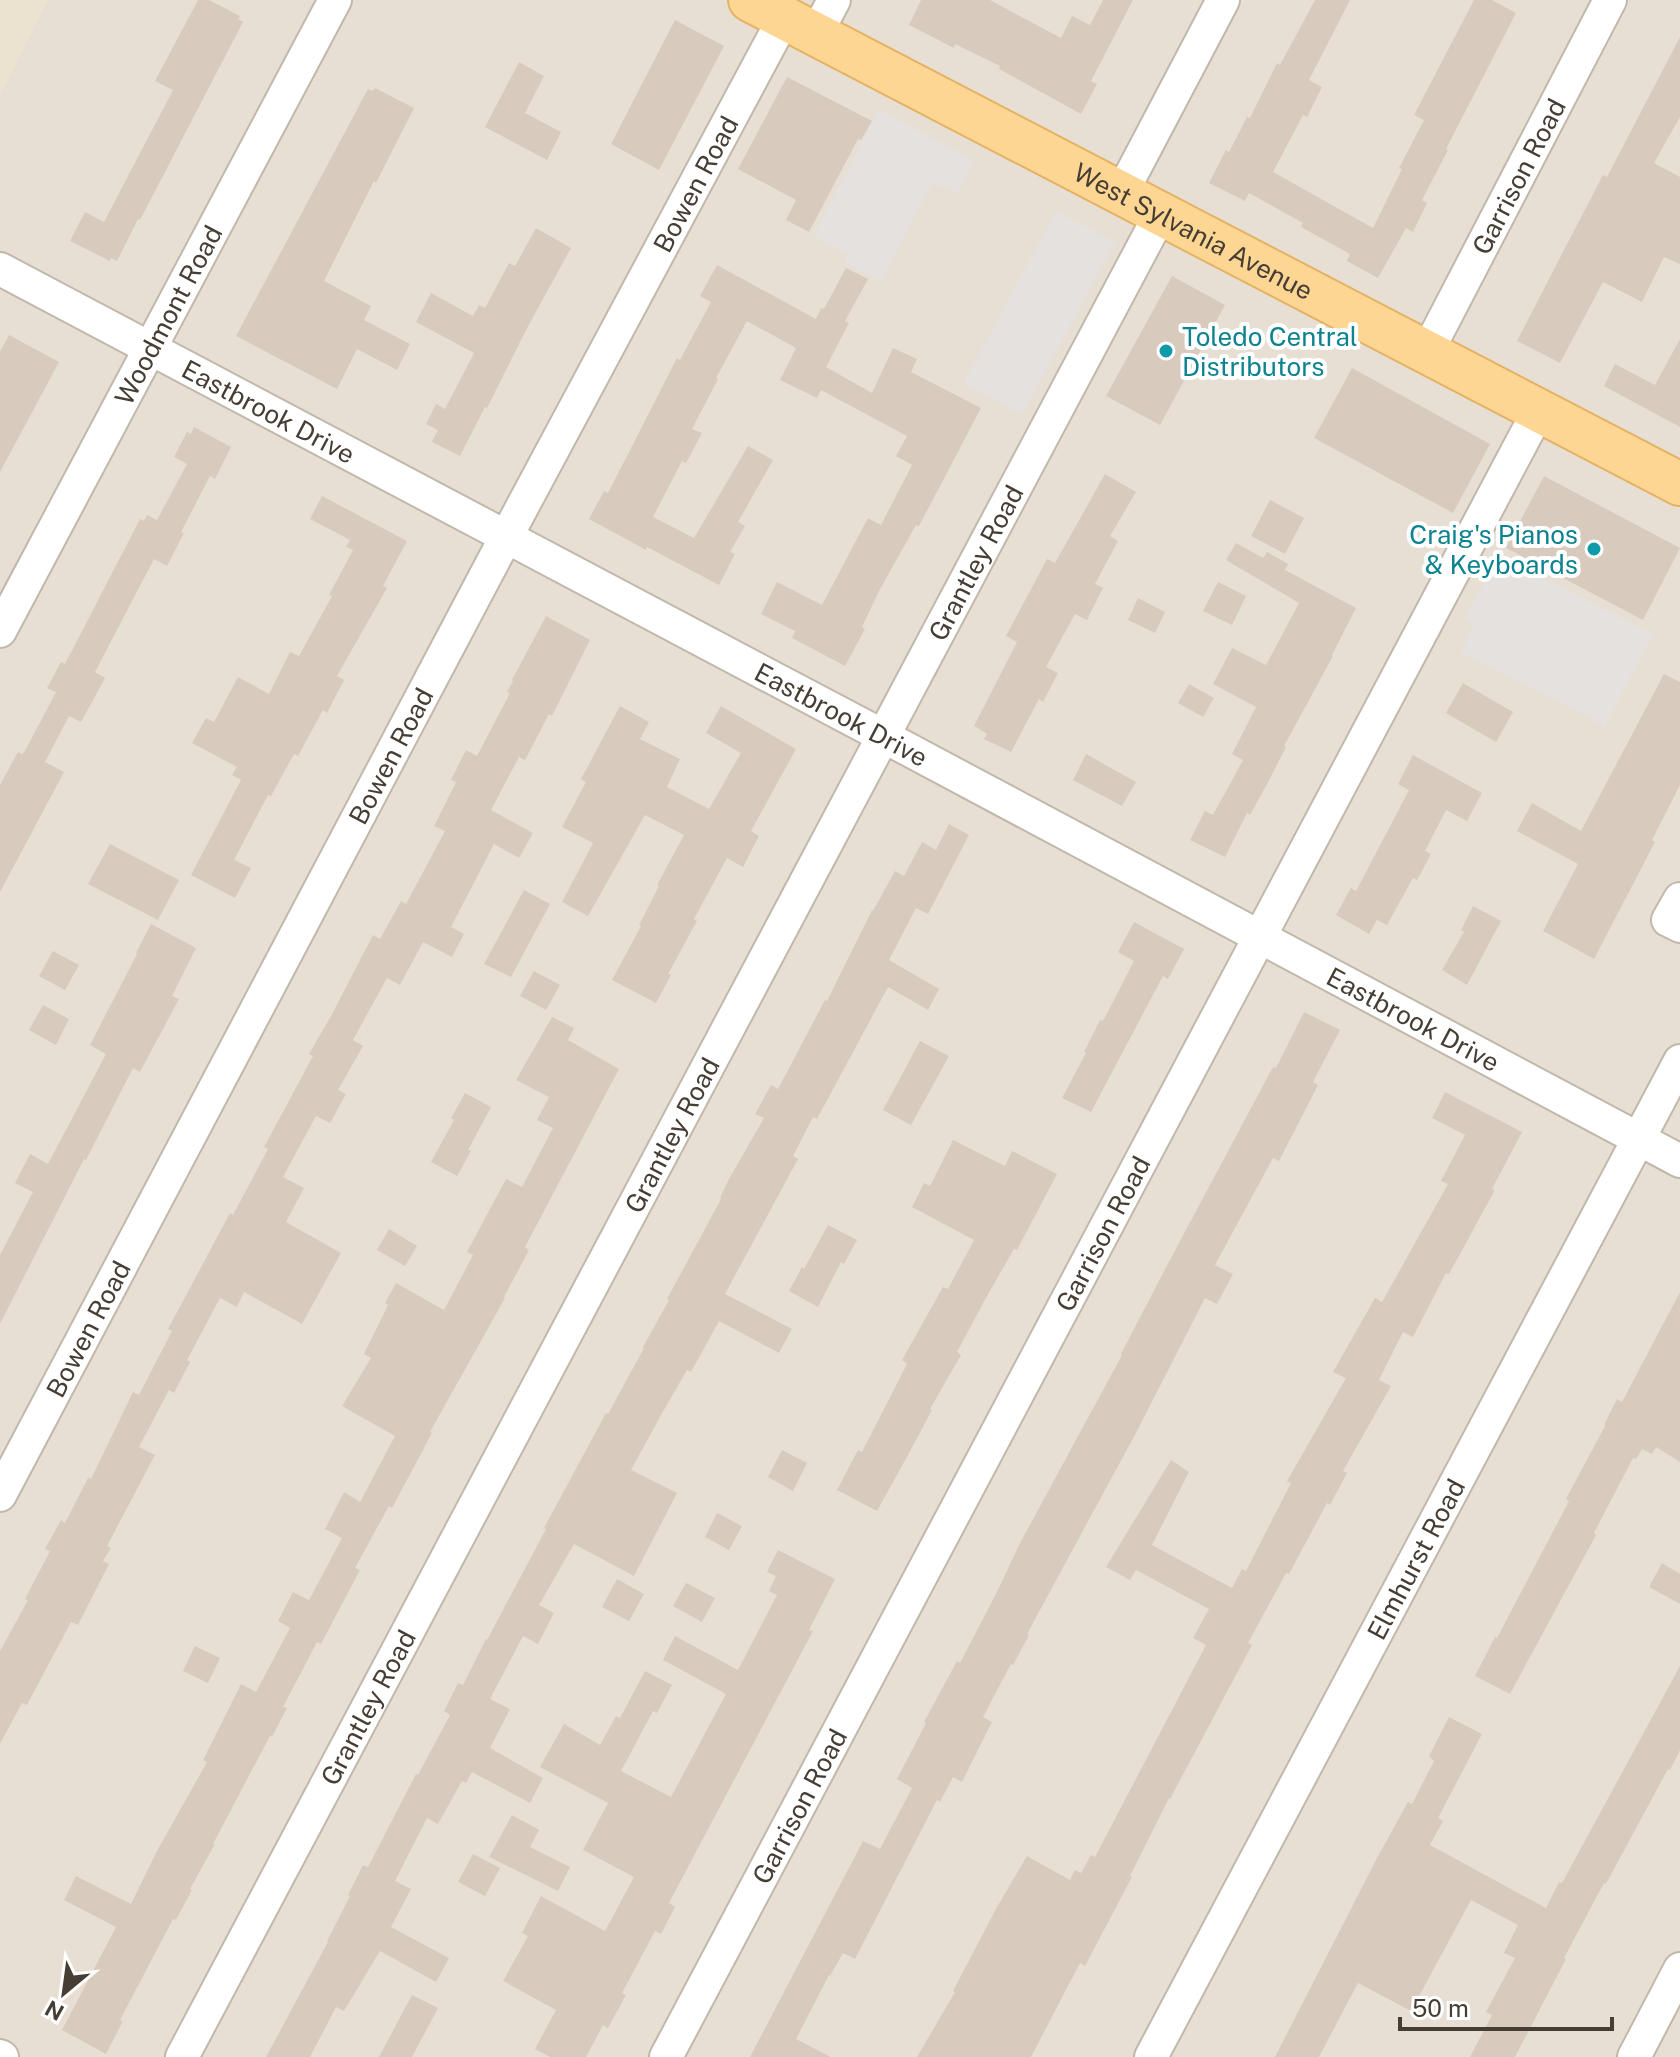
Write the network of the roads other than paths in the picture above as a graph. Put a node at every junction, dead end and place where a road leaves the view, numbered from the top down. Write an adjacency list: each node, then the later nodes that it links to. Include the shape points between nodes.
1 (335, 0): 8 (street, Woodmont Road)
2 (1223, 0): 5 (street)
3 (1610, 0): 9 (street, Garrison Road)
4 (796, 13): 5 (main road, West Sylvania Avenue); 12 (street, Bowen Road)
5 (1122, 192): 6 (main road, West Sylvania Avenue)
6 (1161, 213): 9 (main road, West Sylvania Avenue); 14 (street, Grantley Road)
7 (0, 269): 8 (street, Eastbrook Drive)
8 (150, 348): 12 (street, Eastbrook Drive); 13 (street, Woodmont Road)
9 (1427, 352): 10 (main road, West Sylvania Avenue)
10 (1539, 410): 11 (main road, West Sylvania Avenue); 17 (street, Garrison Road)
11 (1680, 484)
12 (506, 537): 14 (street, Eastbrook Drive); 21 (street, Bowen Road)
13 (0, 631)
14 (883, 736): 17 (street, Eastbrook Drive); 23 (street, Grantley Road)
15 (1680, 899): 16 (street, via 1668,920)
16 (1680, 926)
17 (1260, 937): 19 (street, Eastbrook Drive); 24 (street, Garrison Road)
18 (1680, 1061): 19 (street, Elmhurst Road)
19 (1639, 1139): 20 (street, Eastbrook Drive); 25 (street, Elmhurst Road)
20 (1680, 1161)
21 (0, 1495)
22 (1680, 1969): 26 (street)
23 (182, 2057)
24 (666, 2057)
25 (1151, 2057)
26 (1634, 2057)

